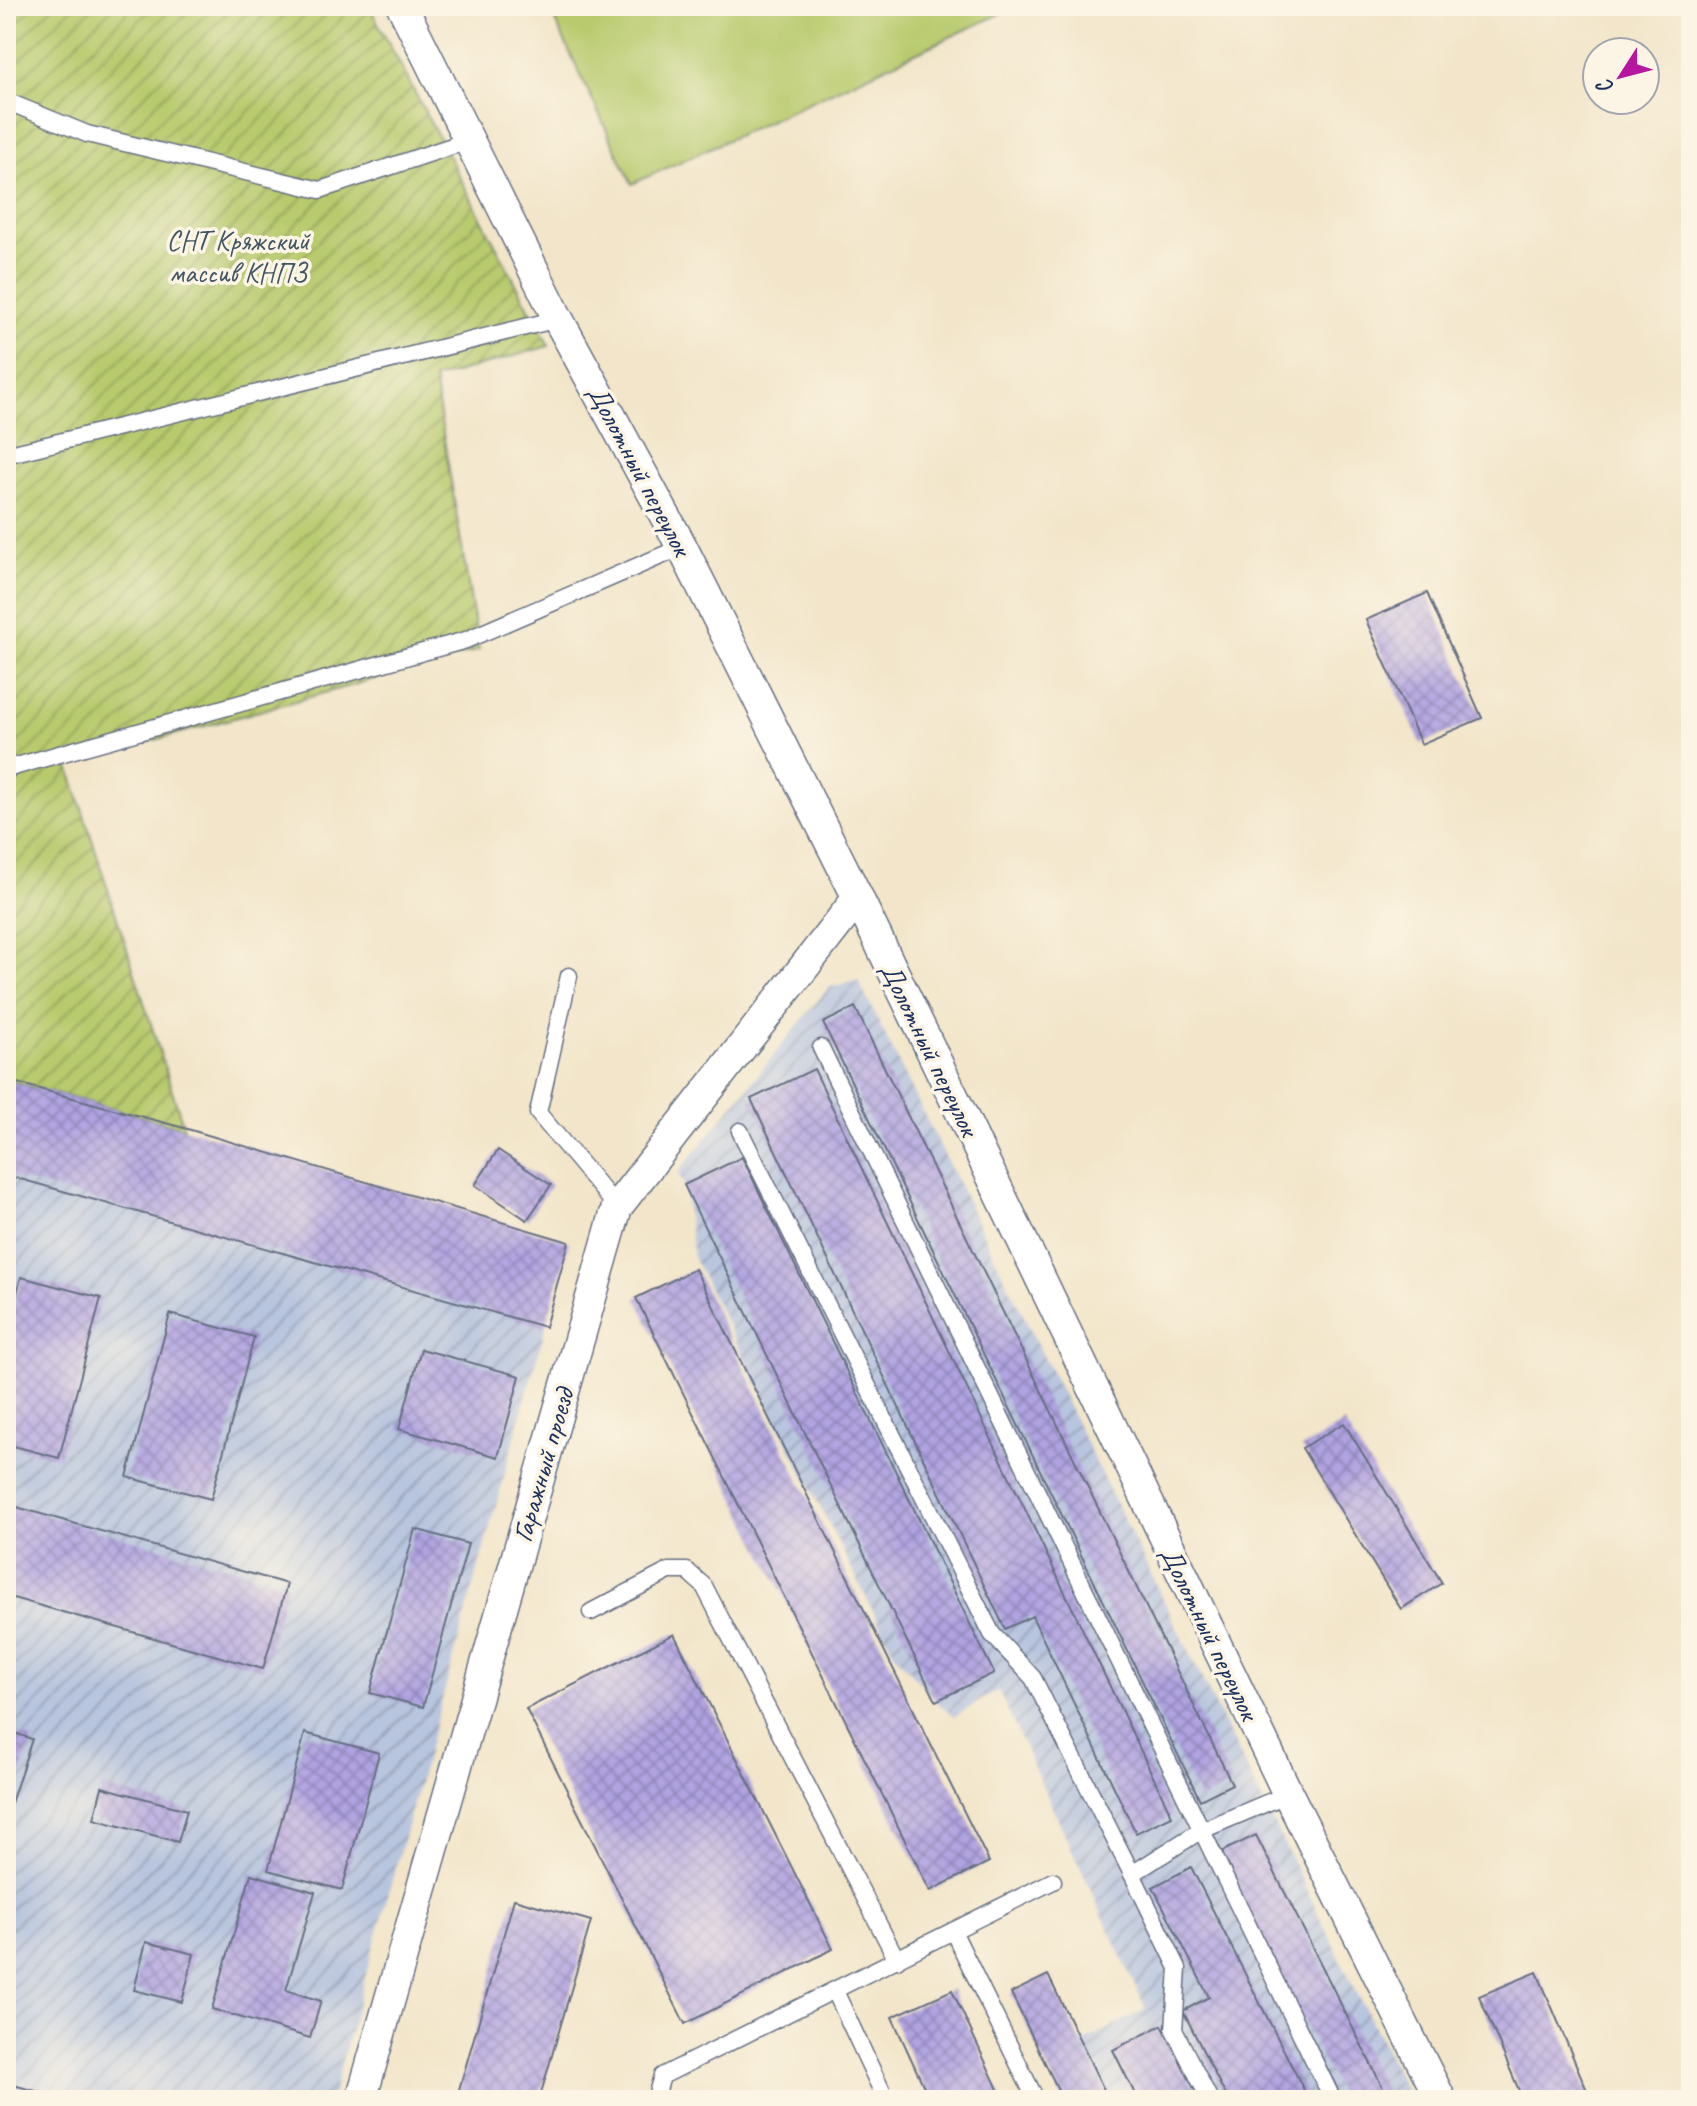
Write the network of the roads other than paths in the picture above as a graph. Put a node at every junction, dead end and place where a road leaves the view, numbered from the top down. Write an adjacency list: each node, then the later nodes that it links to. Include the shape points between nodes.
1 (402, 6): 3 (street, Долотный переулок)
2 (6, 101): 3 (lane, via 87,134 320,190)
3 (470, 140): 4 (street, Долотный переулок)
4 (558, 319): 5 (lane); 6 (street, Долотный переулок)
5 (6, 455)
6 (682, 547): 7 (lane, via 466,640); 8 (street, Долотный переулок)
7 (6, 769)
8 (858, 898): 12 (street, Гаражный проезд); 14 (street, Долотный переулок)
9 (569, 976): 12 (lane, via 538,1113)
10 (821, 1048): 15 (lane)
11 (740, 1131): 16 (lane, via 992,1634 1033,1678)
12 (617, 1207): 21 (street, Гаражный проезд)
13 (591, 1612): 19 (lane, via 669,1571 687,1571 704,1586)
14 (1288, 1794): 15 (lane); 27 (street, Долотный переулок)
15 (1200, 1831): 16 (lane); 26 (lane)
16 (1132, 1874): 25 (lane, via 1178,1968 1174,2030)
17 (1053, 1881): 18 (lane)
18 (953, 1931): 19 (lane); 24 (lane)
19 (897, 1960): 20 (lane)
20 (835, 1991): 22 (lane, via 662,2076); 23 (lane)
21 (361, 2100)
22 (655, 2100)
23 (886, 2100)
24 (1036, 2100)
25 (1210, 2100)
26 (1333, 2100)
27 (1441, 2100)

